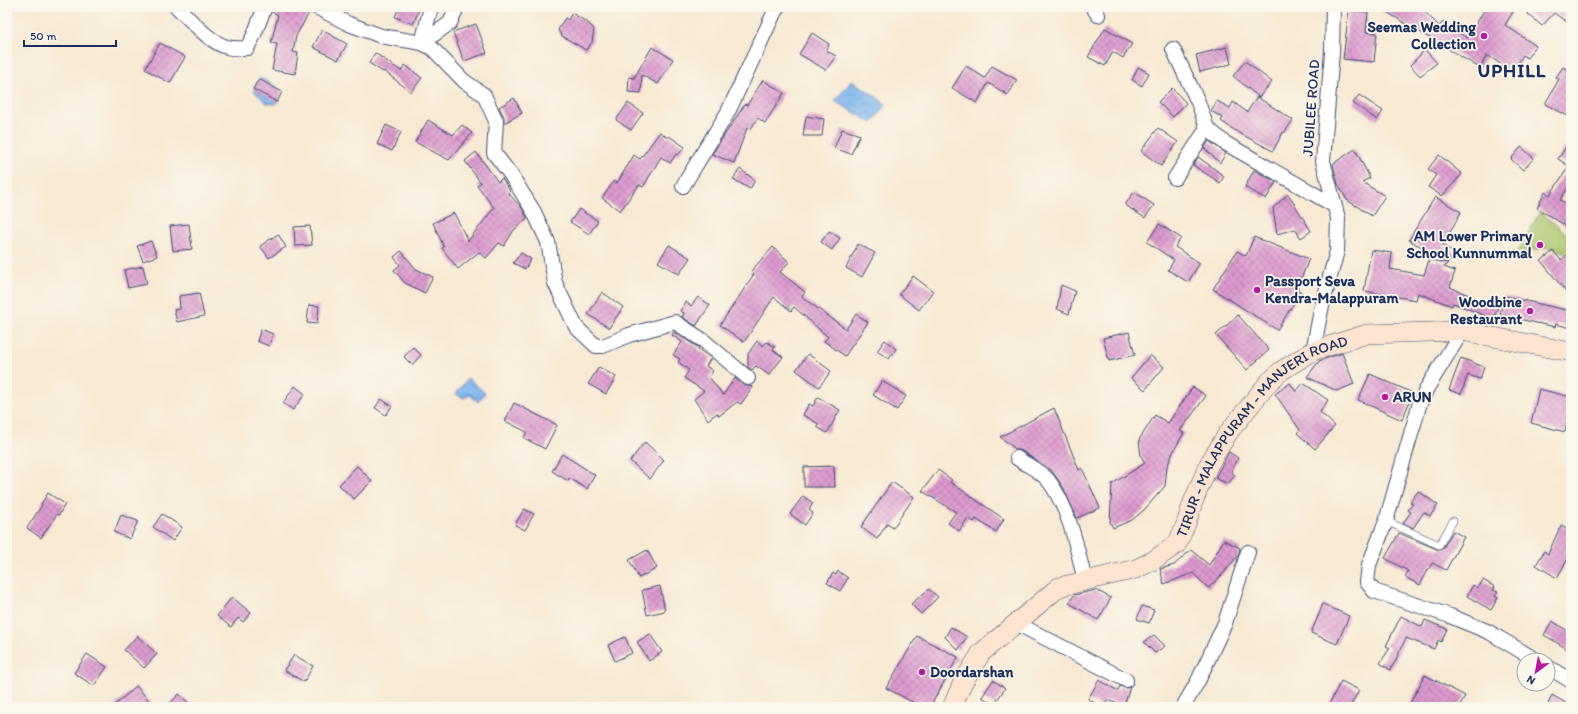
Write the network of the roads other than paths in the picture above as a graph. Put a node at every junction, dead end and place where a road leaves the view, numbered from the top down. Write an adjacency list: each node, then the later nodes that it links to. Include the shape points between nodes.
1 (178, 7): 2 (street, via 216,42 227,47 247,48)
2 (266, 7)
3 (316, 7): 8 (street, via 349,24 381,36)
4 (431, 7): 8 (street)
5 (457, 7): 8 (street, via 450,23)
6 (778, 7): 12 (street, via 728,112)
7 (1333, 7): 13 (street, JUBILEE ROAD, via 1323,161)
8 (422, 43): 17 (street, via 432,48 464,81 484,96 496,121 494,153 534,212 548,242 555,283 576,327 596,346 603,346 629,335 675,322 704,341)
9 (1173, 49): 10 (street, via 1198,102)
10 (1207, 128): 11 (street); 13 (street, via 1225,143)
11 (1175, 178)
12 (683, 186)
13 (1335, 206): 15 (street, JUBILEE ROAD, via 1338,218 1337,251)
14 (1462, 331): 15 (main road, TIRUR - MALAPPURAM - MANJERI ROAD, via 1367,334); 16 (main road, TIRUR - MALAPPURAM - MANJERI ROAD); 19 (street, via 1427,388 1419,406)
15 (1313, 351): 22 (main road, TIRUR - MALAPPURAM - MANJERI ROAD, via 1281,371 1269,382 1228,433 1209,464 1177,544 1136,569)
16 (1571, 352)
17 (748, 378)
18 (1017, 458): 22 (street, via 1047,479 1059,500 1072,530)
19 (1386, 521): 20 (lane, via 1439,545); 24 (street, via 1369,565 1367,582 1374,590 1489,632)
20 (1453, 521)
21 (1248, 552): 29 (street, via 1225,623)
22 (1085, 581): 23 (main road, TIRUR - MALAPPURAM - MANJERI ROAD, via 1059,587)
23 (1016, 623): 26 (street); 28 (main road, TIRUR - MALAPPURAM - MANJERI ROAD, via 981,653 963,682)
24 (1523, 652)
25 (1556, 672): 27 (street)
26 (1126, 680)
27 (1571, 680)
28 (952, 707)
29 (1183, 707)

